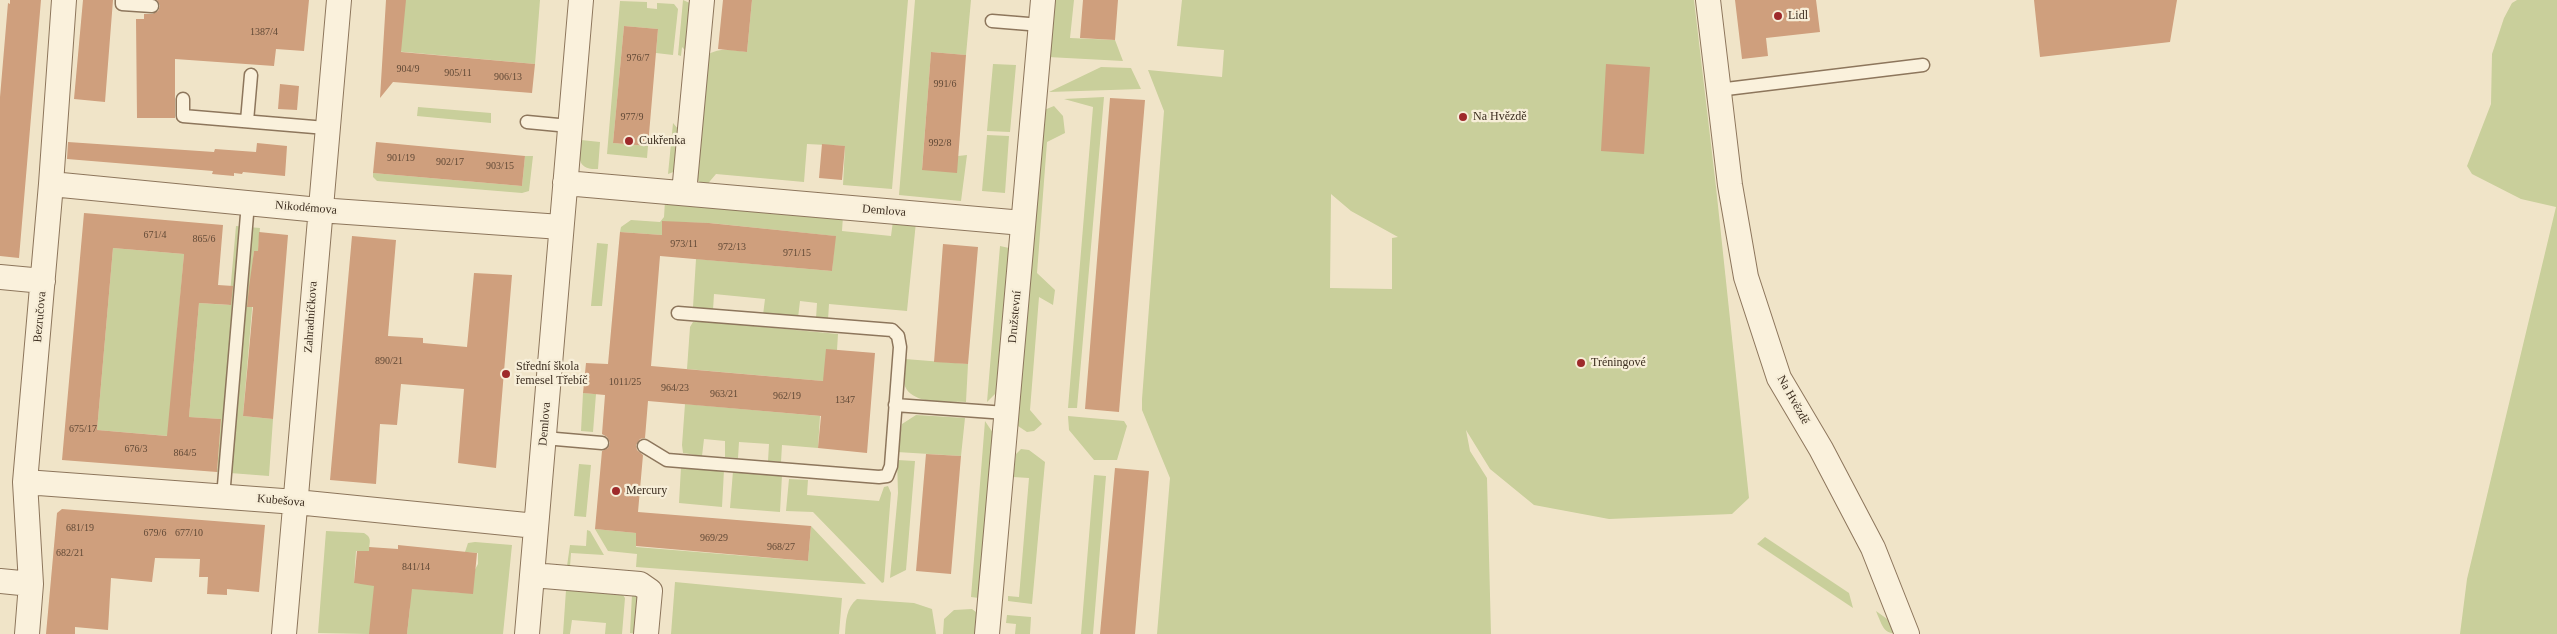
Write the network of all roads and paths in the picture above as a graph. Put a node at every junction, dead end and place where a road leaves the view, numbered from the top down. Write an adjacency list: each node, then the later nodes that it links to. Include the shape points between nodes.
1 (64, 0): 20 (street, Bezručova)
2 (122, 0): 8 (lane, via 122,4)
3 (338, 0): 18 (street, Zahradníčkova)
4 (581, 0): 17 (street, Demlova)
5 (702, 0): 21 (street)
6 (1043, 0): 10 (street, Družstevní)
7 (1708, 0): 13 (street, Na Hvězdě)
8 (152, 6)
9 (992, 21): 10 (lane)
10 (1041, 25): 24 (street, Družstevní)
11 (1923, 65): 13 (lane)
12 (251, 75): 15 (lane)
13 (1718, 90): 46 (street, Na Hvězdě, via 1746,277 1779,378 1873,548)
14 (182, 99): 15 (lane, via 183,116)
15 (247, 121): 18 (lane)
16 (527, 122): 17 (lane)
17 (569, 126): 19 (street, Demlova)
18 (326, 128): 23 (street, Zahradníčkova)
19 (565, 183): 21 (street, Demlova); 25 (street, Demlova)
20 (51, 184): 22 (street, Nikodémova); 27 (street, Bezručova)
21 (684, 193): 24 (street, Demlova)
22 (248, 203): 23 (street, Nikodémova); 35 (lane)
23 (319, 210): 25 (street, Nikodémova); 36 (street, Zahradníčkova)
24 (1023, 223): 30 (street, Družstevní)
25 (561, 227): 31 (street, Demlova)
26 (0, 276): 27 (street)
27 (43, 281): 34 (street, Bezručova)
28 (678, 312): 29 (lane, via 892,330 898,336 900,346)
29 (895, 405): 30 (lane); 33 (lane, via 891,466 887,476 667,460)
30 (1006, 413): 45 (street, Družstevní)
31 (544, 438): 32 (lane); 37 (street, Demlova)
32 (602, 442)
33 (644, 446)
34 (25, 482): 35 (street, Kubešova); 40 (street, Bezručova)
35 (223, 497): 36 (street, Kubešova)
36 (296, 502): 37 (street, Kubešova); 42 (street, Zahradníčkova)
37 (536, 526): 38 (street, Demlova)
38 (532, 576): 43 (street, Demlova); 44 (street, via 640,584 650,591)
39 (0, 581): 40 (street)
40 (31, 584): 41 (street, Bezručova)
41 (27, 634)
42 (284, 634)
43 (527, 634)
44 (646, 634)
45 (987, 634)
46 (1907, 634)

